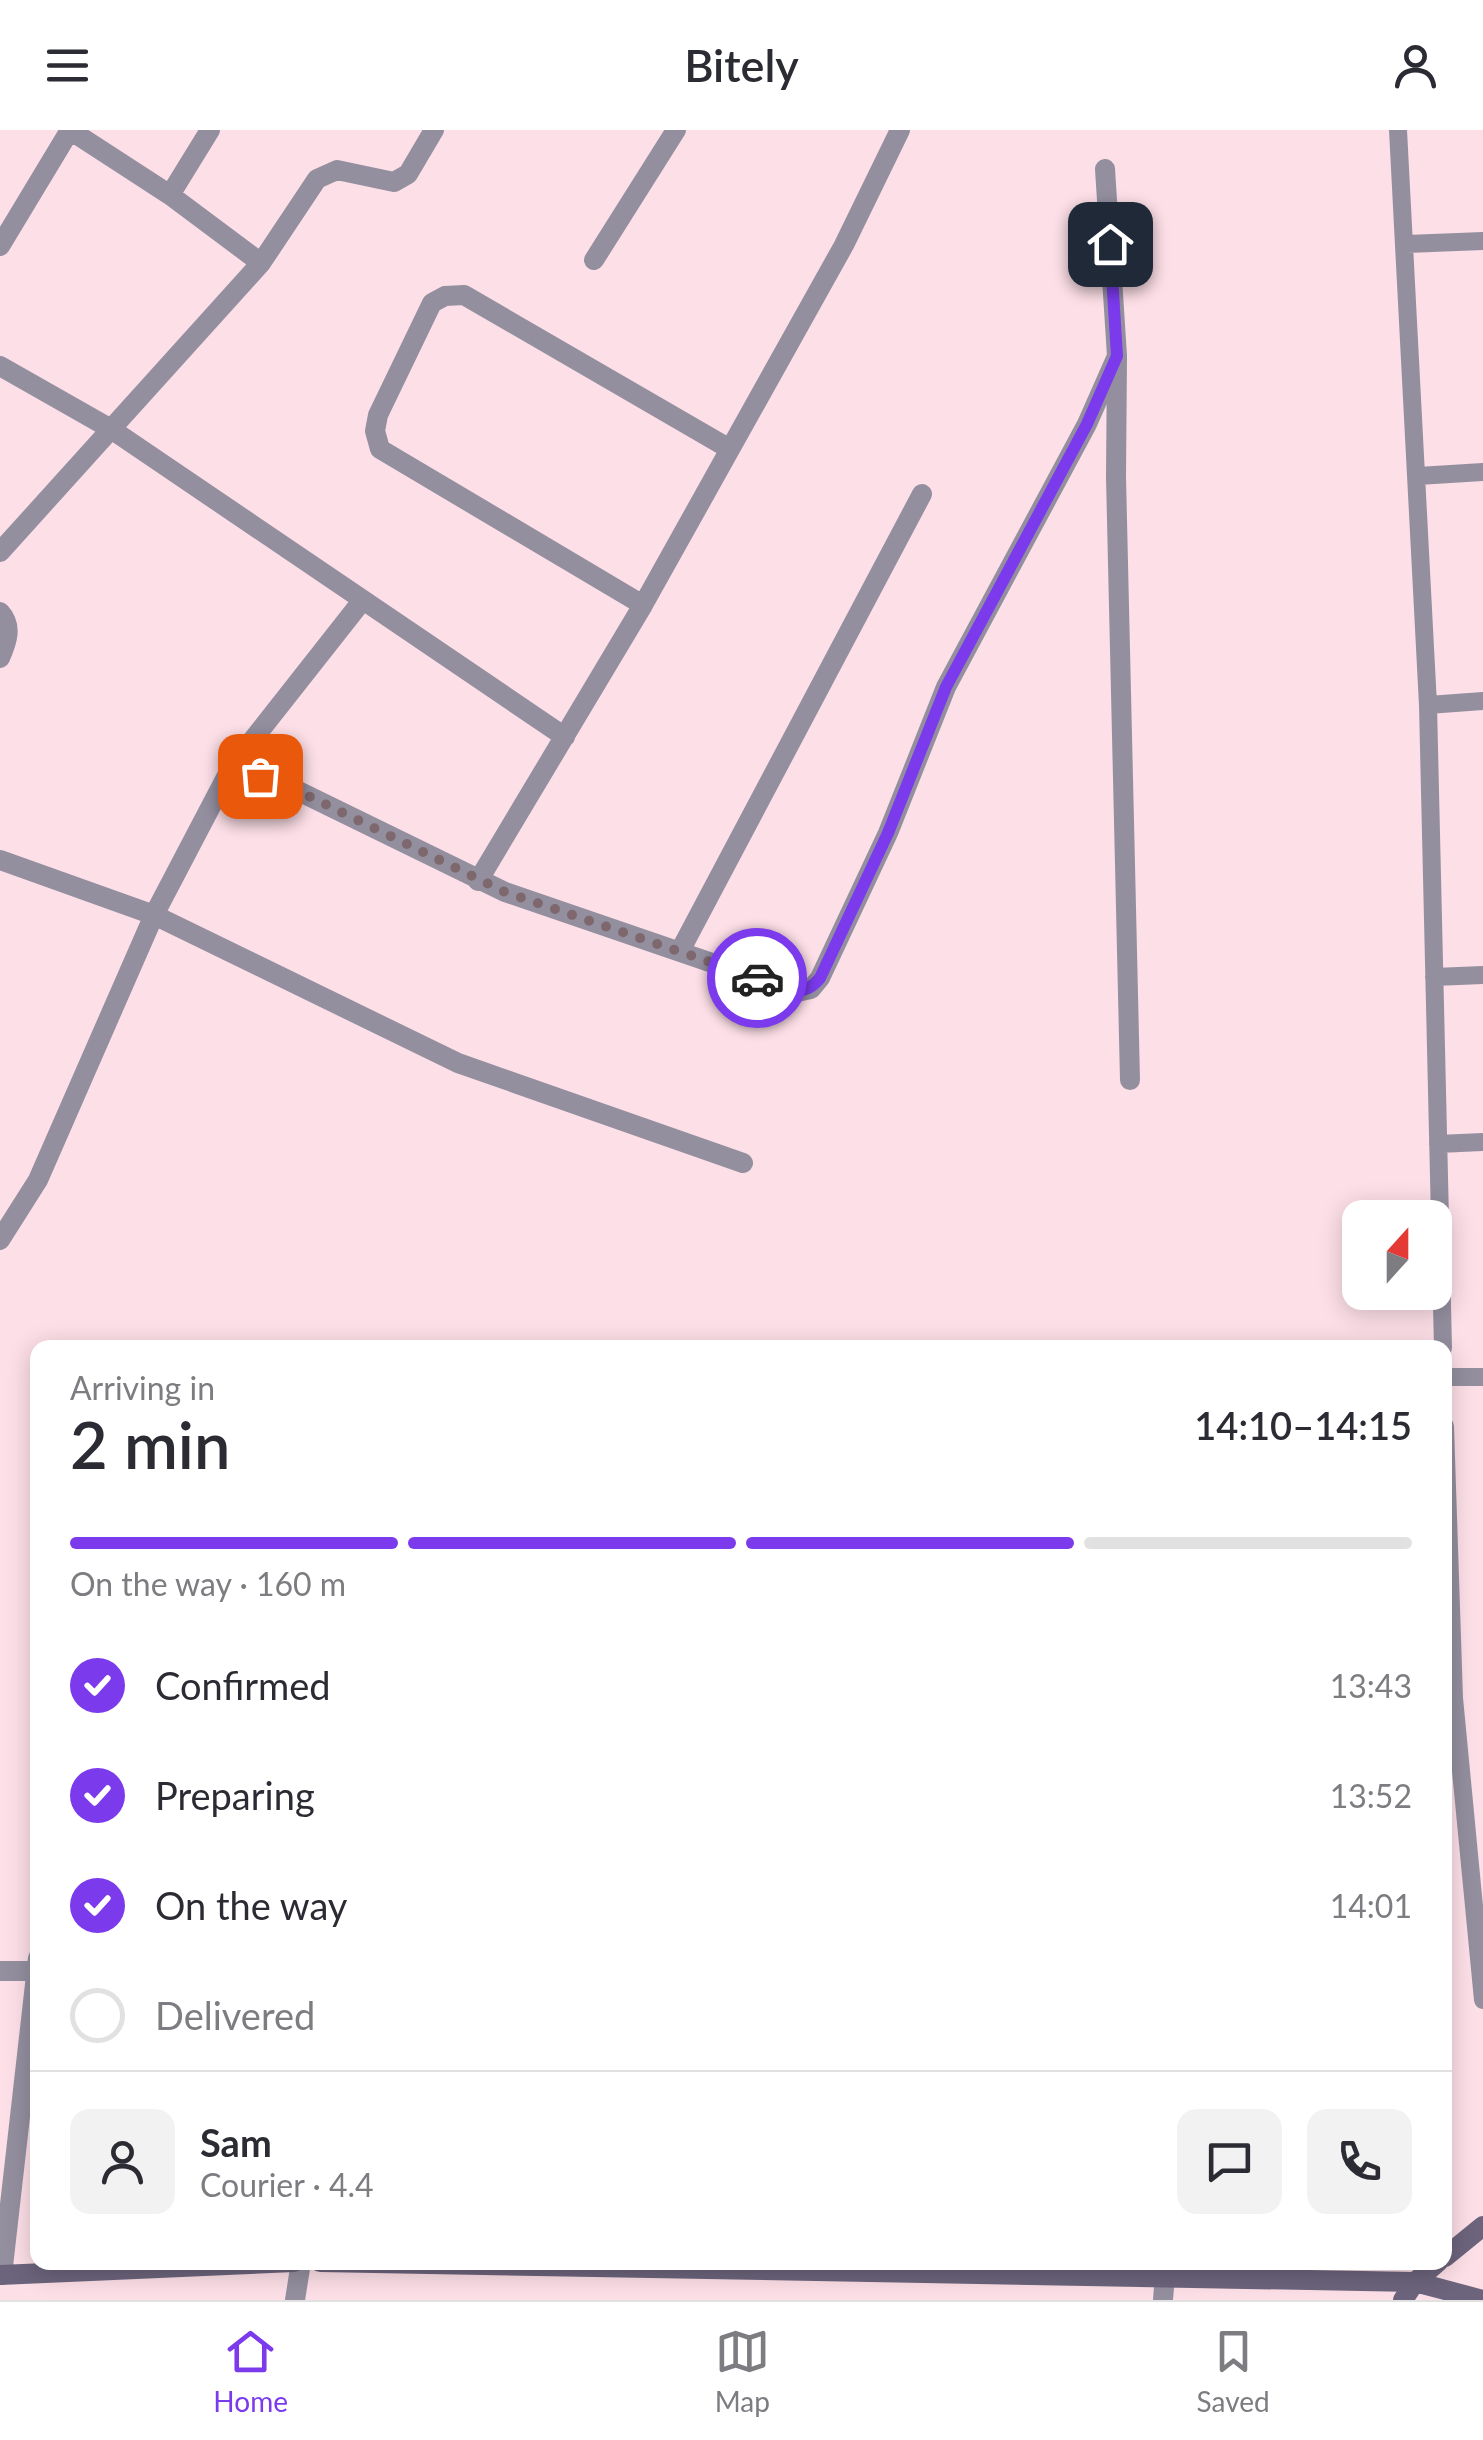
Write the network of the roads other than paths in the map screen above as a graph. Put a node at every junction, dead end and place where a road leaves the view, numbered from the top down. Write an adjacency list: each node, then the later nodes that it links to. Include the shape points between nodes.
1 (70, 130): 8 (street); 11 (street)
2 (210, 130): 8 (street)
3 (434, 130): 13 (street, via 408,174 394,182 337,170 318,179)
4 (676, 130): 12 (street)
5 (900, 130): 17 (street, via 844,245)
6 (1398, 130): 10 (lane)
7 (1105, 169): 14 (street)
8 (170, 196): 13 (street)
9 (1483, 240): 10 (lane)
10 (1406, 244): 19 (lane)
11 (0, 246)
12 (594, 260)
13 (261, 263): 16 (street)
14 (1117, 356): 33 (street, via 946,687 820,978 797,992); 36 (street)
15 (0, 366): 16 (street)
16 (111, 429): 21 (street); 22 (street)
17 (728, 448): 23 (street); 23 (street, via 464,295 432,303 378,415 380,449)
18 (1483, 472): 19 (lane)
19 (1418, 476): 27 (lane)
20 (922, 494): 33 (street)
21 (0, 552)
22 (362, 600): 28 (street); 29 (street)
23 (643, 605): 28 (street)
24 (0, 612): 25 (street, via 8,632)
25 (0, 658)
26 (1483, 701): 27 (lane)
27 (1428, 704): 35 (lane)
28 (565, 736): 31 (street)
29 (232, 766): 31 (street, via 288,786); 32 (street)
30 (0, 860): 32 (street)
31 (478, 880): 33 (street)
32 (154, 915): 39 (street, via 458,1063); 40 (street, via 38,1180)
33 (680, 951)
34 (1483, 975): 35 (lane)
35 (1434, 977): 38 (lane)
36 (1130, 1080)
37 (1483, 1142): 38 (lane)
38 (1438, 1144): 41 (lane)
39 (743, 1163)
40 (0, 1240)
41 (1443, 1340)
42 (1452, 1377): 43 (lane)
43 (1483, 1377)
44 (1452, 1638): 47 (lane)
45 (30, 1965): 46 (street)
46 (0, 1971)
47 (1483, 2000)
48 (30, 2041): 56 (street)
49 (1483, 2226): 50 (street)
50 (1452, 2251)
51 (104, 2270): 56 (street)
52 (297, 2270): 58 (street)
53 (1166, 2270): 59 (street)
54 (1177, 2270): 57 (street)
55 (1430, 2270): 57 (street)
56 (1, 2276)
57 (1409, 2291): 60 (street)
58 (295, 2300)
59 (1163, 2300)
60 (1483, 2300)

